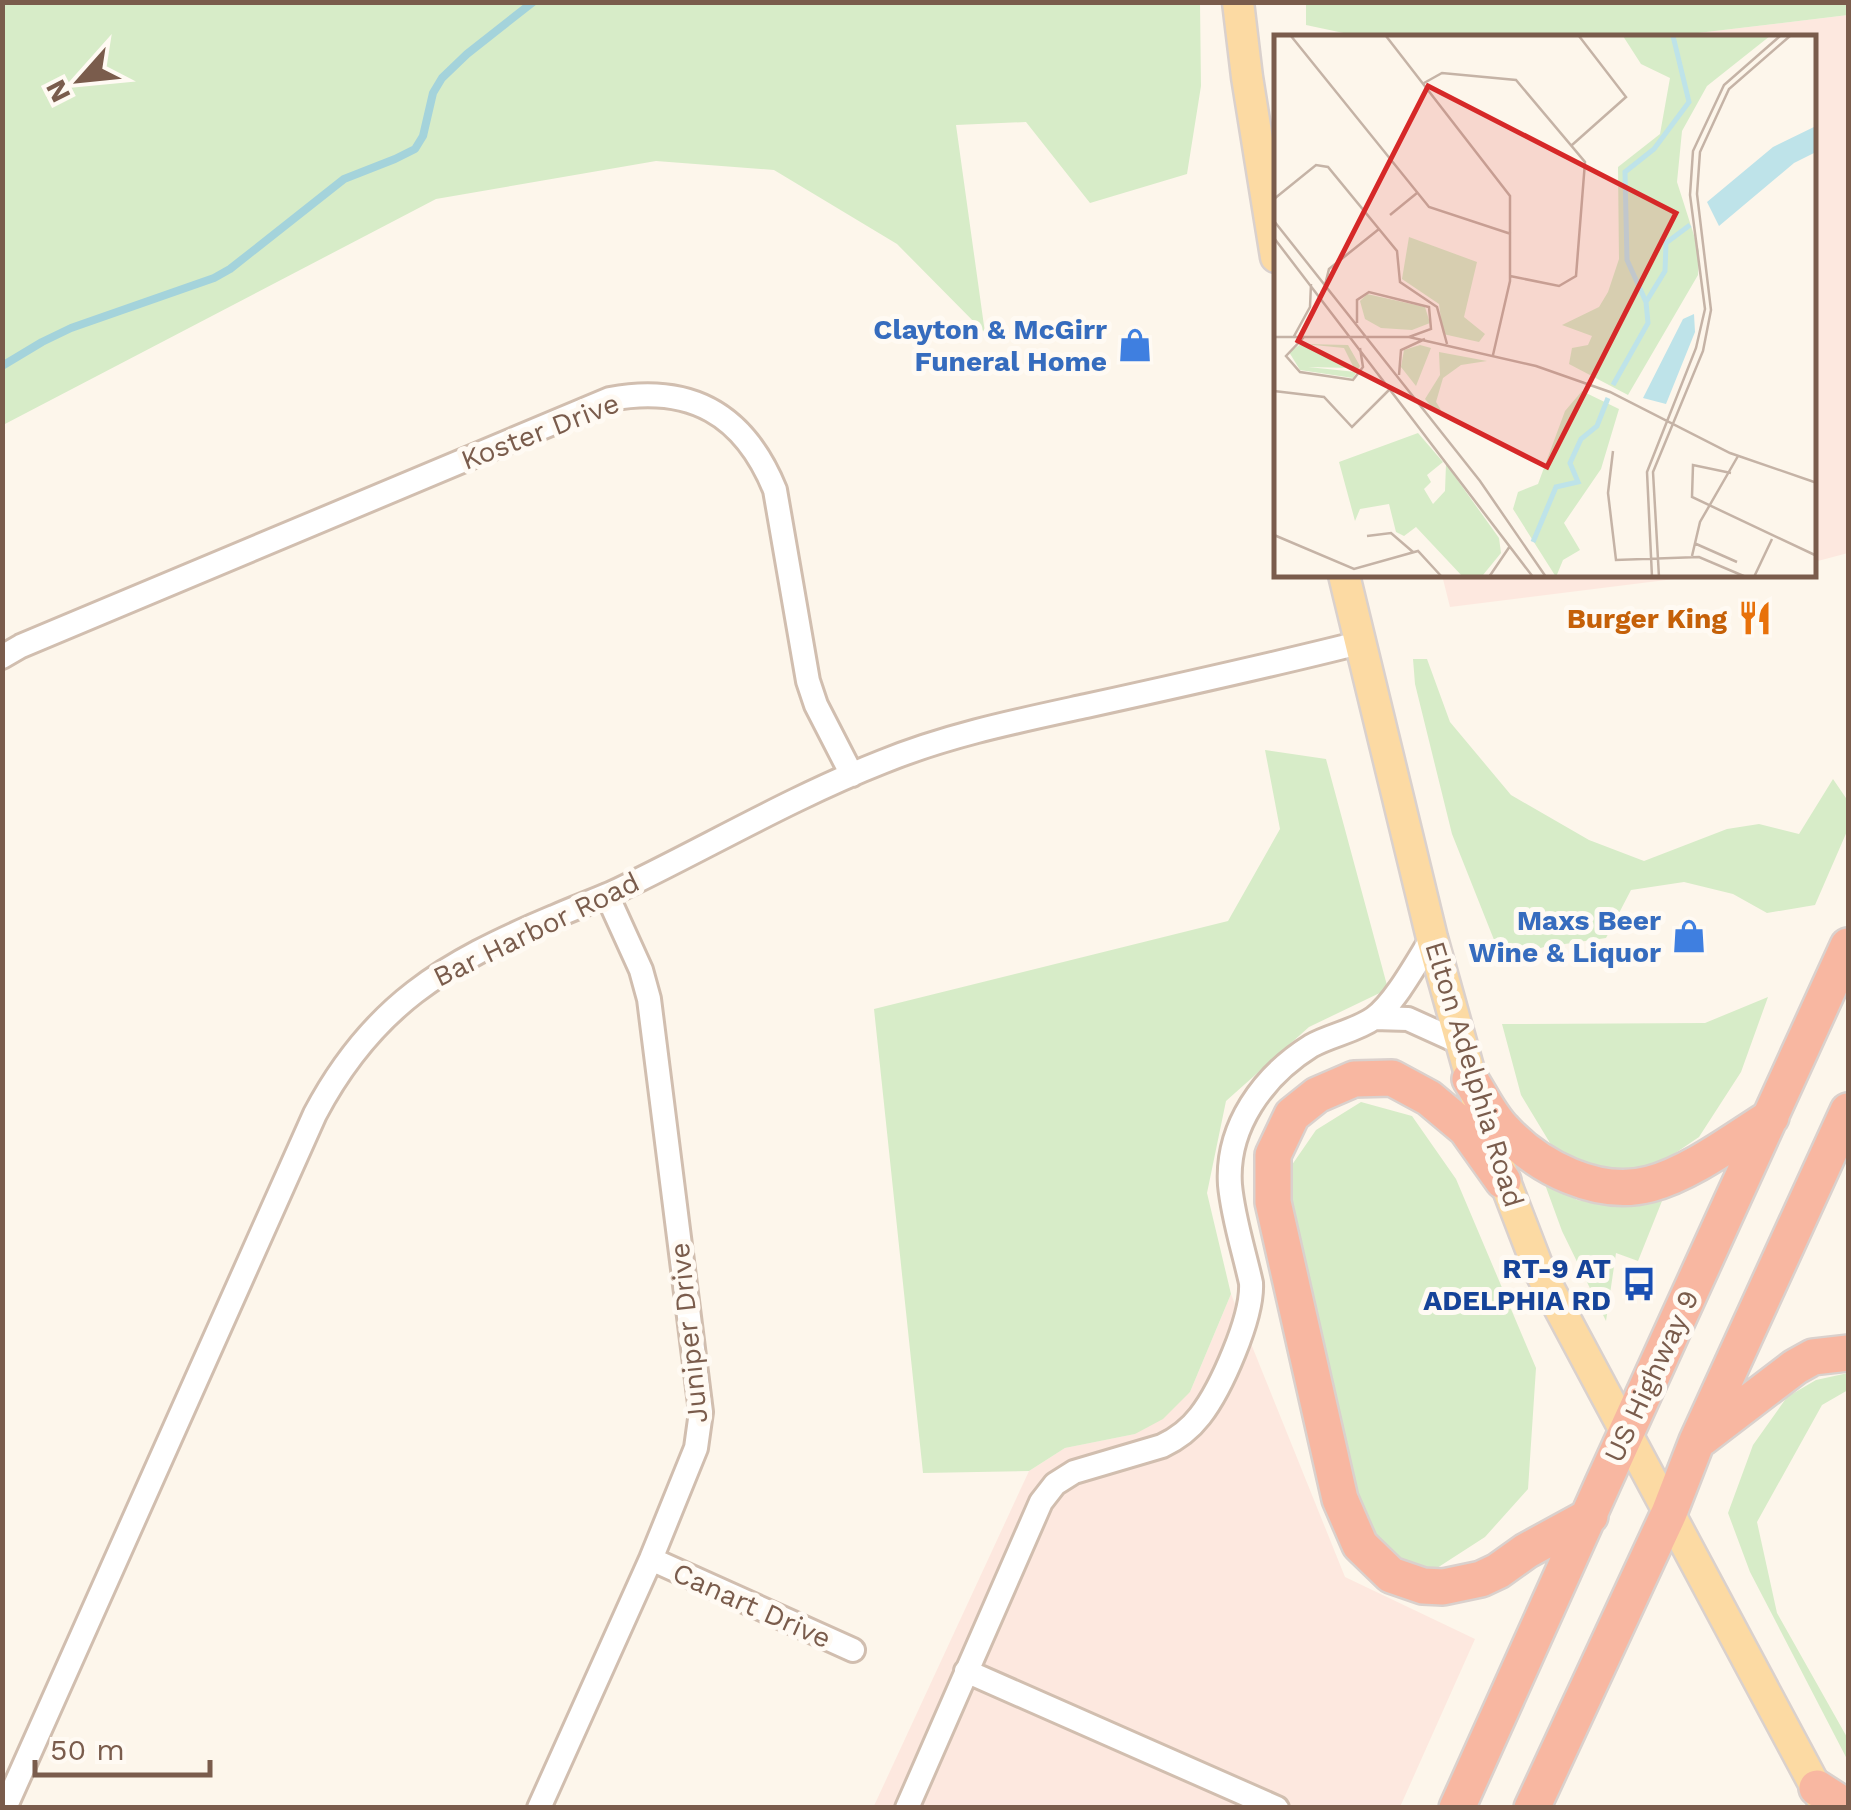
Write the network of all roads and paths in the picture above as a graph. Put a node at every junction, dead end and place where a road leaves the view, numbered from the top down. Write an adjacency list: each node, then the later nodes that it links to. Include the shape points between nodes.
1 (1238, 2): 2 (main road)
2 (1274, 245)
3 (1345, 578): 4 (main road, Elton Adelphia Road)
4 (1359, 643): 6 (street, Bar Harbor Road, via 969,732); 8 (main road, Elton Adelphia Road)
5 (2, 657): 6 (street, Koster Drive, via 610,400 664,395 712,410 764,463 776,490 808,681)
6 (852, 775): 7 (street, Bar Harbor Road)
7 (607, 896): 22 (street, Juniper Drive, via 649,1000 701,1412 696,1448); 26 (street, Bar Harbor Road, via 442,971 368,1033 331,1084)
8 (1432, 938): 10 (street); 11 (main road, Elton Adelphia Road)
9 (1848, 946): 14 (highway, US Highway 9)
10 (1374, 1018): 11 (street, via 1408,1019); 24 (street, via 1312,1046 1283,1067 1248,1108 1234,1144 1230,1186 1252,1297 1213,1396 1173,1441 1074,1472 1048,1492)
11 (1460, 1042): 12 (main road, Elton Adelphia Road)
12 (1470, 1079): 14 (highway, via 1502,1129 1538,1161 1605,1186 1670,1177); 16 (main road, Elton Adelphia Road)
13 (1848, 1111): 15 (highway)
14 (1772, 1116): 18 (highway, US Highway 9)
15 (1840, 1146): 19 (highway)
16 (1503, 1182): 18 (main road, Elton Adelphia Road, via 1539,1270); 21 (highway, via 1466,1129 1392,1078 1354,1080 1292,1115 1273,1155 1273,1202 1340,1500 1360,1545 1391,1575 1422,1586 1481,1579)
17 (1848, 1353): 19 (highway, via 1813,1357 1795,1367)
18 (1625, 1432): 20 (main road, Elton Adelphia Road); 21 (highway, US Highway 9)
19 (1698, 1441): 20 (highway)
20 (1669, 1513): 25 (main road, Elton Adelphia Road); 31 (highway)
21 (1590, 1516): 30 (highway, US Highway 9)
22 (651, 1559): 23 (street, Canart Drive); 27 (street, Juniper Drive)
23 (853, 1650)
24 (966, 1670): 28 (street); 29 (street)
25 (1822, 1798): 32 (highway)
26 (5, 1808)
27 (539, 1808)
28 (907, 1808)
29 (1277, 1808)
30 (1456, 1808)
31 (1532, 1808)
32 (1848, 1808)

